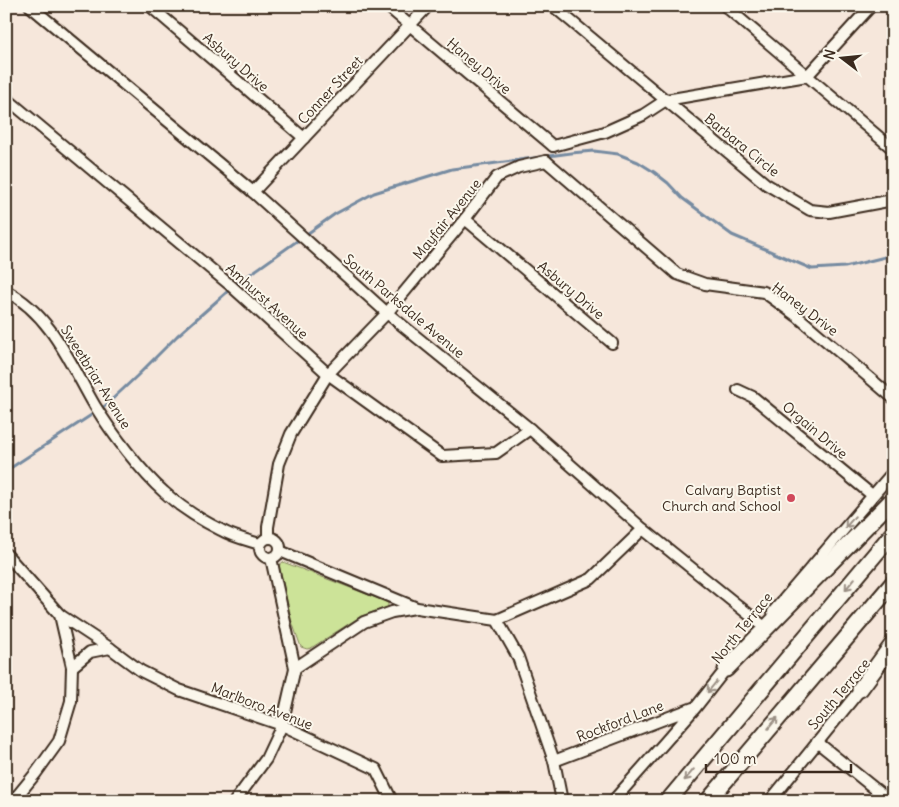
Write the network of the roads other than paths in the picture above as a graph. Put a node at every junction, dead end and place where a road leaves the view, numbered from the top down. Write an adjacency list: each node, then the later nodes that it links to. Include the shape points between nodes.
1 (30, 6): 16 (street, South Parksdale Avenue)
2 (150, 6): 12 (street, Asbury Drive)
3 (387, 6): 8 (street, Haney Drive)
4 (428, 6): 8 (street, Conner Street)
5 (553, 6): 11 (street, Barbara Circle)
6 (725, 6): 9 (street)
7 (871, 6): 9 (street)
8 (410, 25): 12 (street, Conner Street); 13 (street, Haney Drive)
9 (807, 76): 11 (street); 14 (street)
10 (6, 98): 22 (street, Amhurst Avenue, via 233,288)
11 (666, 100): 13 (street, via 643,115 605,132); 17 (street, Barbara Circle, via 766,184 810,210 829,212)
12 (304, 138): 16 (street, Conner Street)
13 (553, 146): 15 (street)
14 (893, 149)
15 (546, 161): 18 (street, Mayfair Avenue, via 519,167 497,177); 24 (street, Haney Drive, via 676,274 705,284 764,292)
16 (253, 192): 20 (street, South Parksdale Avenue)
17 (893, 200)
18 (465, 219): 20 (street, Mayfair Avenue); 21 (street, Asbury Drive)
19 (6, 290): 31 (street, Sweetbriar Avenue, via 37,314 53,333 97,410 138,465 164,492 222,531)
20 (387, 313): 22 (street, Mayfair Avenue); 25 (street, South Parksdale Avenue)
21 (612, 343)
22 (328, 374): 25 (street, Amhurst Avenue, via 442,456 496,453); 31 (street, Mayfair Avenue, via 291,434 278,464)
23 (738, 390): 27 (street, Orgain Drive, via 753,397)
24 (893, 398)
25 (530, 429): 29 (street, South Parksdale Avenue)
26 (893, 472): 27 (street, North Terrace)
27 (872, 496): 39 (street, North Terrace, one-way to 39)
28 (893, 499): 45 (highway)
29 (643, 529): 38 (street, via 591,579); 39 (street, South Parksdale Avenue)
30 (893, 534): 56 (highway, one-way to 56)
31 (264, 541): 32 (street, via 274,538 279,541); 34 (street, via 260,549 262,554)
32 (280, 552): 34 (street); 36 (street)
33 (6, 554): 37 (street, Marlboro Avenue)
34 (271, 558): 44 (street)
35 (893, 583): 57 (highway, one-way to 35)
36 (417, 608): 38 (street); 44 (street, via 392,612 364,622)
37 (60, 615): 41 (street, Marlboro Avenue); 43 (street, Marlboro Avenue)
38 (497, 620): 50 (street, via 518,657)
39 (762, 625): 45 (street, North Terrace)
40 (893, 644): 46 (highway)
41 (110, 648): 43 (street, via 90,652); 48 (street, Marlboro Avenue, via 141,671 179,690)
42 (893, 652): 46 (street, South Terrace)
43 (72, 667): 51 (street, Marlboro Avenue, via 71,702 59,741)
44 (295, 668): 48 (street)
45 (726, 669): 47 (street, North Terrace, one-way to 47)
46 (860, 689): 49 (street, South Terrace)
47 (696, 707): 50 (street, Rockford Lane); 55 (street, North Terrace)
48 (282, 725): 52 (street, via 266,759); 53 (street, Marlboro Avenue, via 376,769)
49 (817, 742): 58 (street, South Terrace); 59 (street)
50 (554, 761): 54 (street)
51 (13, 801)
52 (236, 801)
53 (392, 801)
54 (562, 801)
55 (613, 801)
56 (668, 801)
57 (708, 801)
58 (770, 801)
59 (890, 801)

